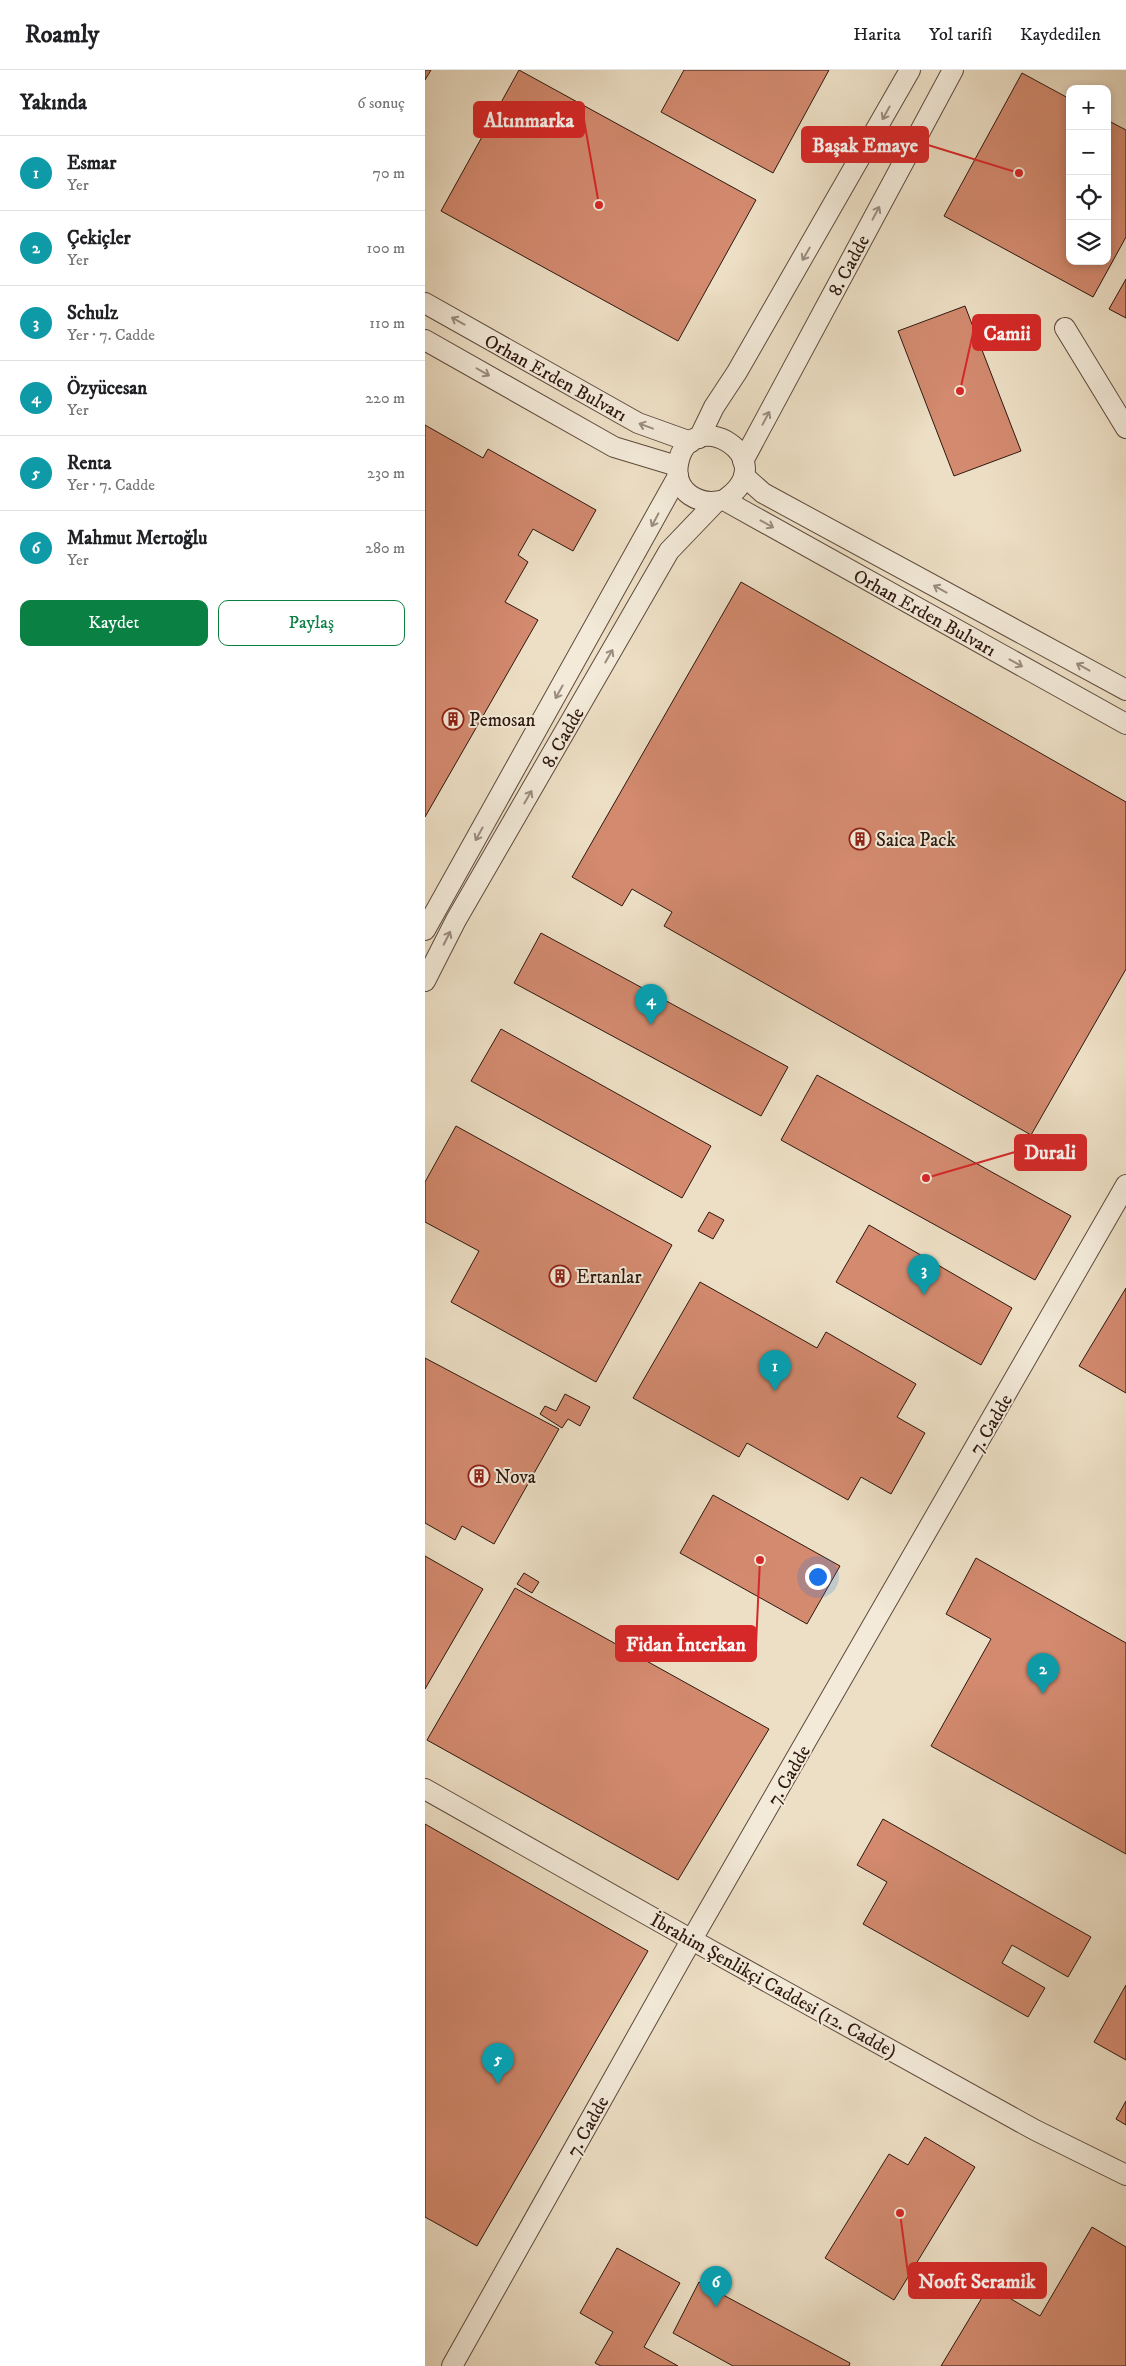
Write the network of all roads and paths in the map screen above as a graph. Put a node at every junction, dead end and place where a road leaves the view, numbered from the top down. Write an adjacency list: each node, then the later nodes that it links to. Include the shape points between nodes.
1 (910, 70): 7 (street, one-way to 7)
2 (953, 70): 8 (street, 8. Cadde, one-way to 2)
3 (425, 302): 7 (street, Orhan Erden Bulvarı, one-way to 3, via 638,423)
4 (1065, 328): 6 (street)
5 (425, 340): 9 (street, Orhan Erden Bulvarı, one-way to 9, via 614,447)
6 (1126, 428)
7 (695, 440): 8 (street, Orhan Erden Bulvarı, via 709,436 731,442 738,451); 9 (street, via 679,456)
8 (743, 468): 10 (street, via 733,494); 11 (street, Orhan Erden Bulvarı, one-way to 8, via 763,493)
9 (677, 471): 10 (street, Orhan Erden Bulvarı, via 687,494 695,500); 13 (street, 8. Cadde, one-way to 13, via 651,527)
10 (720, 502): 12 (street, Orhan Erden Bulvarı, one-way to 12); 14 (street, 8. Cadde, one-way to 10, via 456,920 669,552)
11 (1126, 690)
12 (1126, 724)
13 (425, 930)
14 (425, 981)
15 (1126, 1185): 17 (street, 7. Cadde)
16 (425, 1789): 17 (street, İbrahim Şenlikçi Caddesi (12. Cadde))
17 (692, 1940): 18 (street, İbrahim Şenlikçi Caddesi (12. Cadde), via 1035,2130); 19 (street, 7. Cadde)
18 (1126, 2175)
19 (452, 2366)

